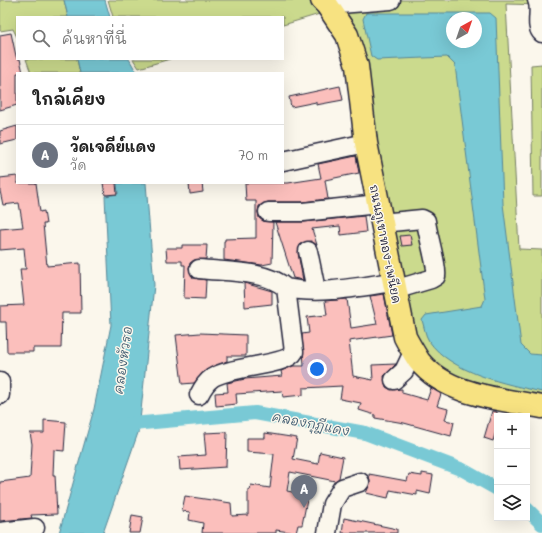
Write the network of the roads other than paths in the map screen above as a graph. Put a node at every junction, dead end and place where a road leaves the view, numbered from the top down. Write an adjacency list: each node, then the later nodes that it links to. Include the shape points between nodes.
1 (391, 0): 3 (street)
2 (537, 0): 4 (street, via 540,5 538,28)
3 (325, 3): 5 (main road, ถนนภูเขาทอง-เพนียด, via 347,34 357,66)
4 (542, 33)
5 (366, 143): 6 (street); 8 (main road, ถนนภูเขาทอง-เพนียด)
6 (284, 161)
7 (268, 212): 8 (street)
8 (380, 214): 11 (main road, ถนนภูเขาทอง-เพนียด); 11 (street, via 426,221 437,271 436,276 431,279)
9 (308, 251): 13 (street)
10 (199, 269): 12 (street, via 271,278)
11 (393, 286): 13 (street); 14 (main road, ถนนภูเขาทอง-เพนียด, via 405,337)
12 (286, 288): 13 (street); 18 (street, via 294,352 285,359 230,370 214,376)
13 (316, 290)
14 (413, 352): 15 (street, via 404,371); 19 (main road, ถนนภูเขาทอง-เพนียด, via 430,371 459,388)
15 (394, 380)
16 (0, 382): 17 (street)
17 (0, 395)
18 (198, 395)
19 (542, 407)
20 (360, 482): 23 (street, via 342,488 332,504)
21 (35, 528): 22 (street)
22 (0, 532)
23 (327, 533)

